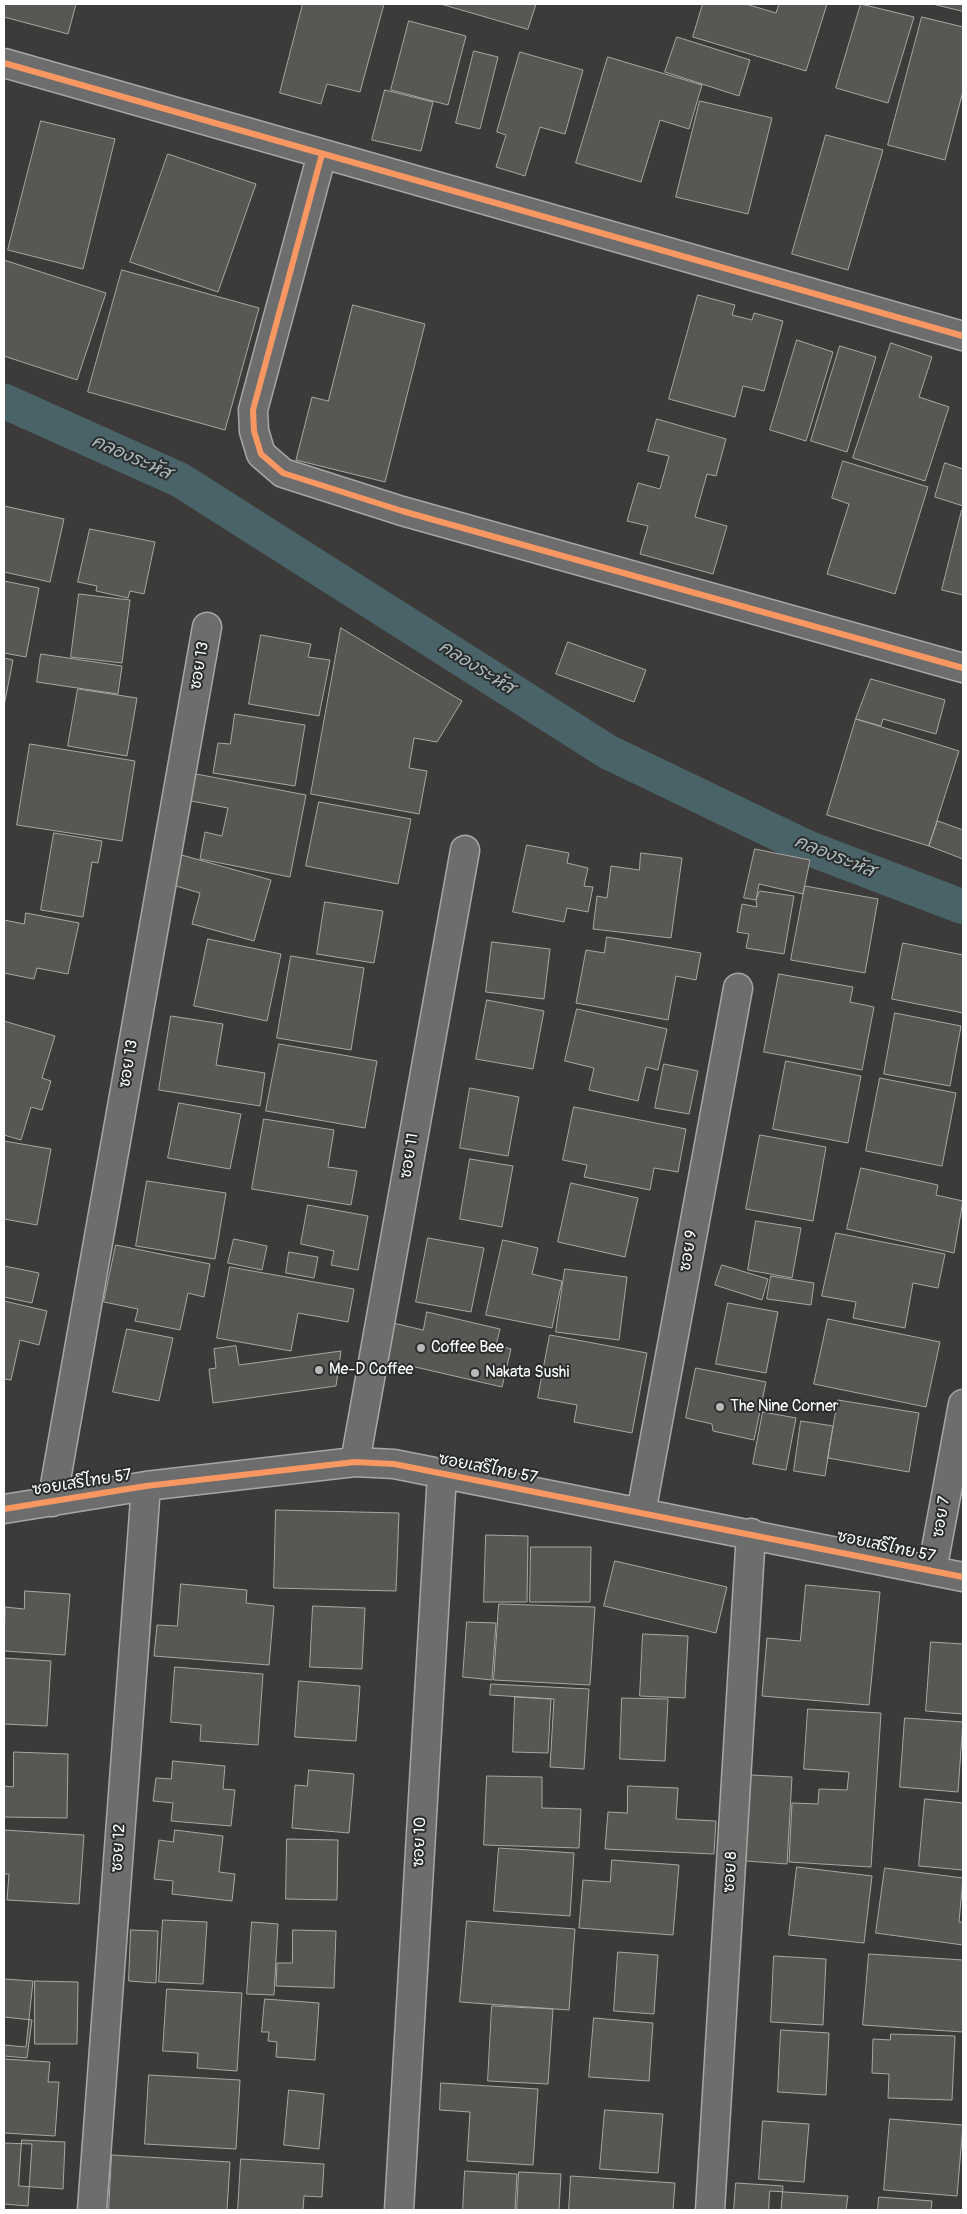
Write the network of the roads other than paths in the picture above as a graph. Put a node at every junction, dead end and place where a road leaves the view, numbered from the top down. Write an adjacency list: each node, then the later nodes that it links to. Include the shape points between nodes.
1 (4, 63): 2 (street)
2 (322, 154): 3 (street); 5 (street, via 254,410 254,432 261,454 283,473 402,511)
3 (963, 336)
4 (207, 627): 12 (street, ซอย 13)
5 (963, 668)
6 (465, 850): 9 (street, ซอย 11)
7 (738, 988): 14 (street, ซอย 9)
8 (963, 1404): 16 (street, ซอย 7)
9 (355, 1462): 10 (street, ซอยเสรีไทย 57, via 394,1464); 11 (street, ซอยเสรีไทย 57)
10 (442, 1474): 14 (street, ซอยเสรีไทย 57); 19 (street, ซอย 10)
11 (146, 1486): 12 (street, ซอยเสรีไทย 57); 18 (street, ซอย 12)
12 (52, 1502): 13 (street, ซอยเสรีไทย 57)
13 (4, 1509)
14 (641, 1513): 15 (street, ซอยเสรีไทย 57)
15 (752, 1534): 16 (street, ซอยเสรีไทย 57); 20 (street, ซอย 8)
16 (932, 1571): 17 (street, ซอยเสรีไทย 57)
17 (963, 1577)
18 (92, 2210)
19 (399, 2210)
20 (710, 2210)

